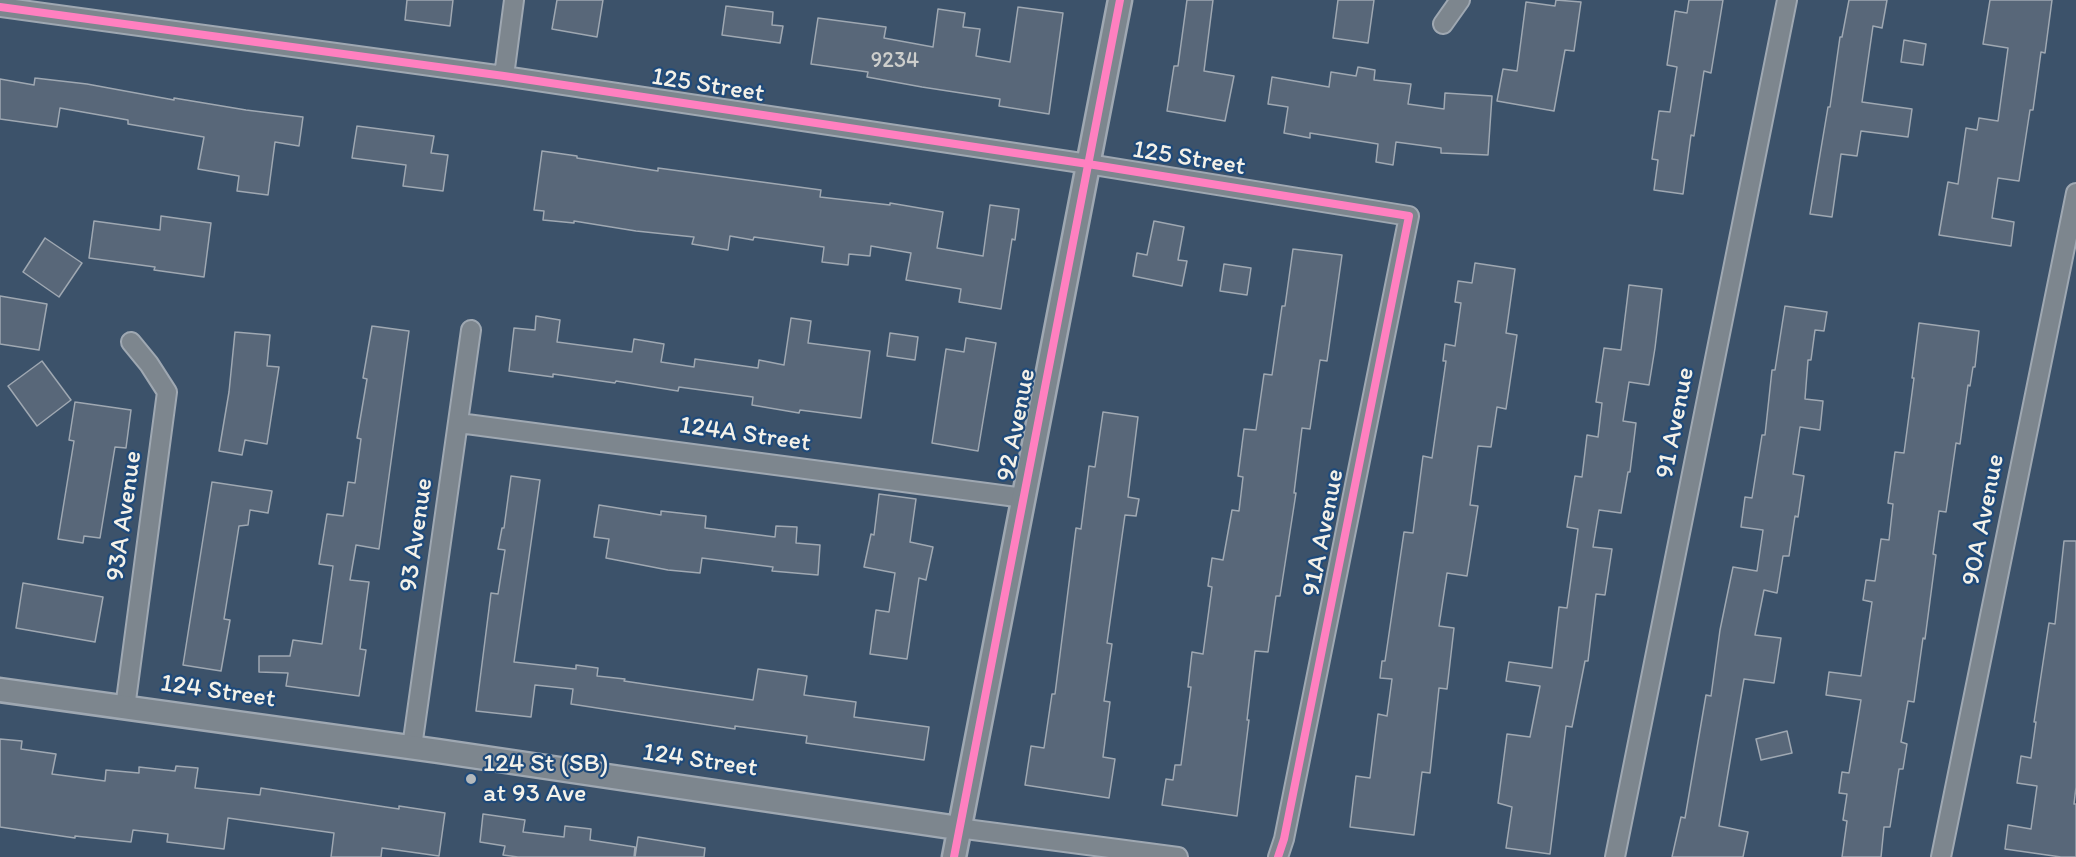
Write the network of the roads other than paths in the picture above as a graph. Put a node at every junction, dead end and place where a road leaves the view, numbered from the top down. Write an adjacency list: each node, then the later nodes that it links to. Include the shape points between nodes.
1 (514, 0): 7 (street)
2 (1120, 0): 8 (street, 92 Avenue)
3 (1460, 0): 6 (street)
4 (1787, 0): 22 (street, 91 Avenue)
5 (0, 7): 7 (street, 125 Street)
6 (1443, 24)
7 (504, 76): 8 (street, 125 Street)
8 (1088, 164): 10 (street, 125 Street); 14 (street, 92 Avenue)
9 (2076, 193): 23 (street, 90A Avenue)
10 (1409, 216): 21 (street, 91A Avenue)
11 (471, 330): 13 (street, 93 Avenue)
12 (131, 342): 16 (street, 93A Avenue, via 167,393)
13 (459, 423): 14 (street, 124A Street); 17 (street, 93 Avenue)
14 (1024, 498): 18 (street, 92 Avenue)
15 (0, 690): 16 (street, 124 Street)
16 (125, 708): 17 (street, 124 Street)
17 (412, 747): 18 (street, 124 Street)
18 (958, 828): 19 (street, 92 Avenue); 20 (street, 124 Street)
19 (954, 857)
20 (1178, 857)
21 (1278, 857)
22 (1615, 857)
23 (1941, 857)

